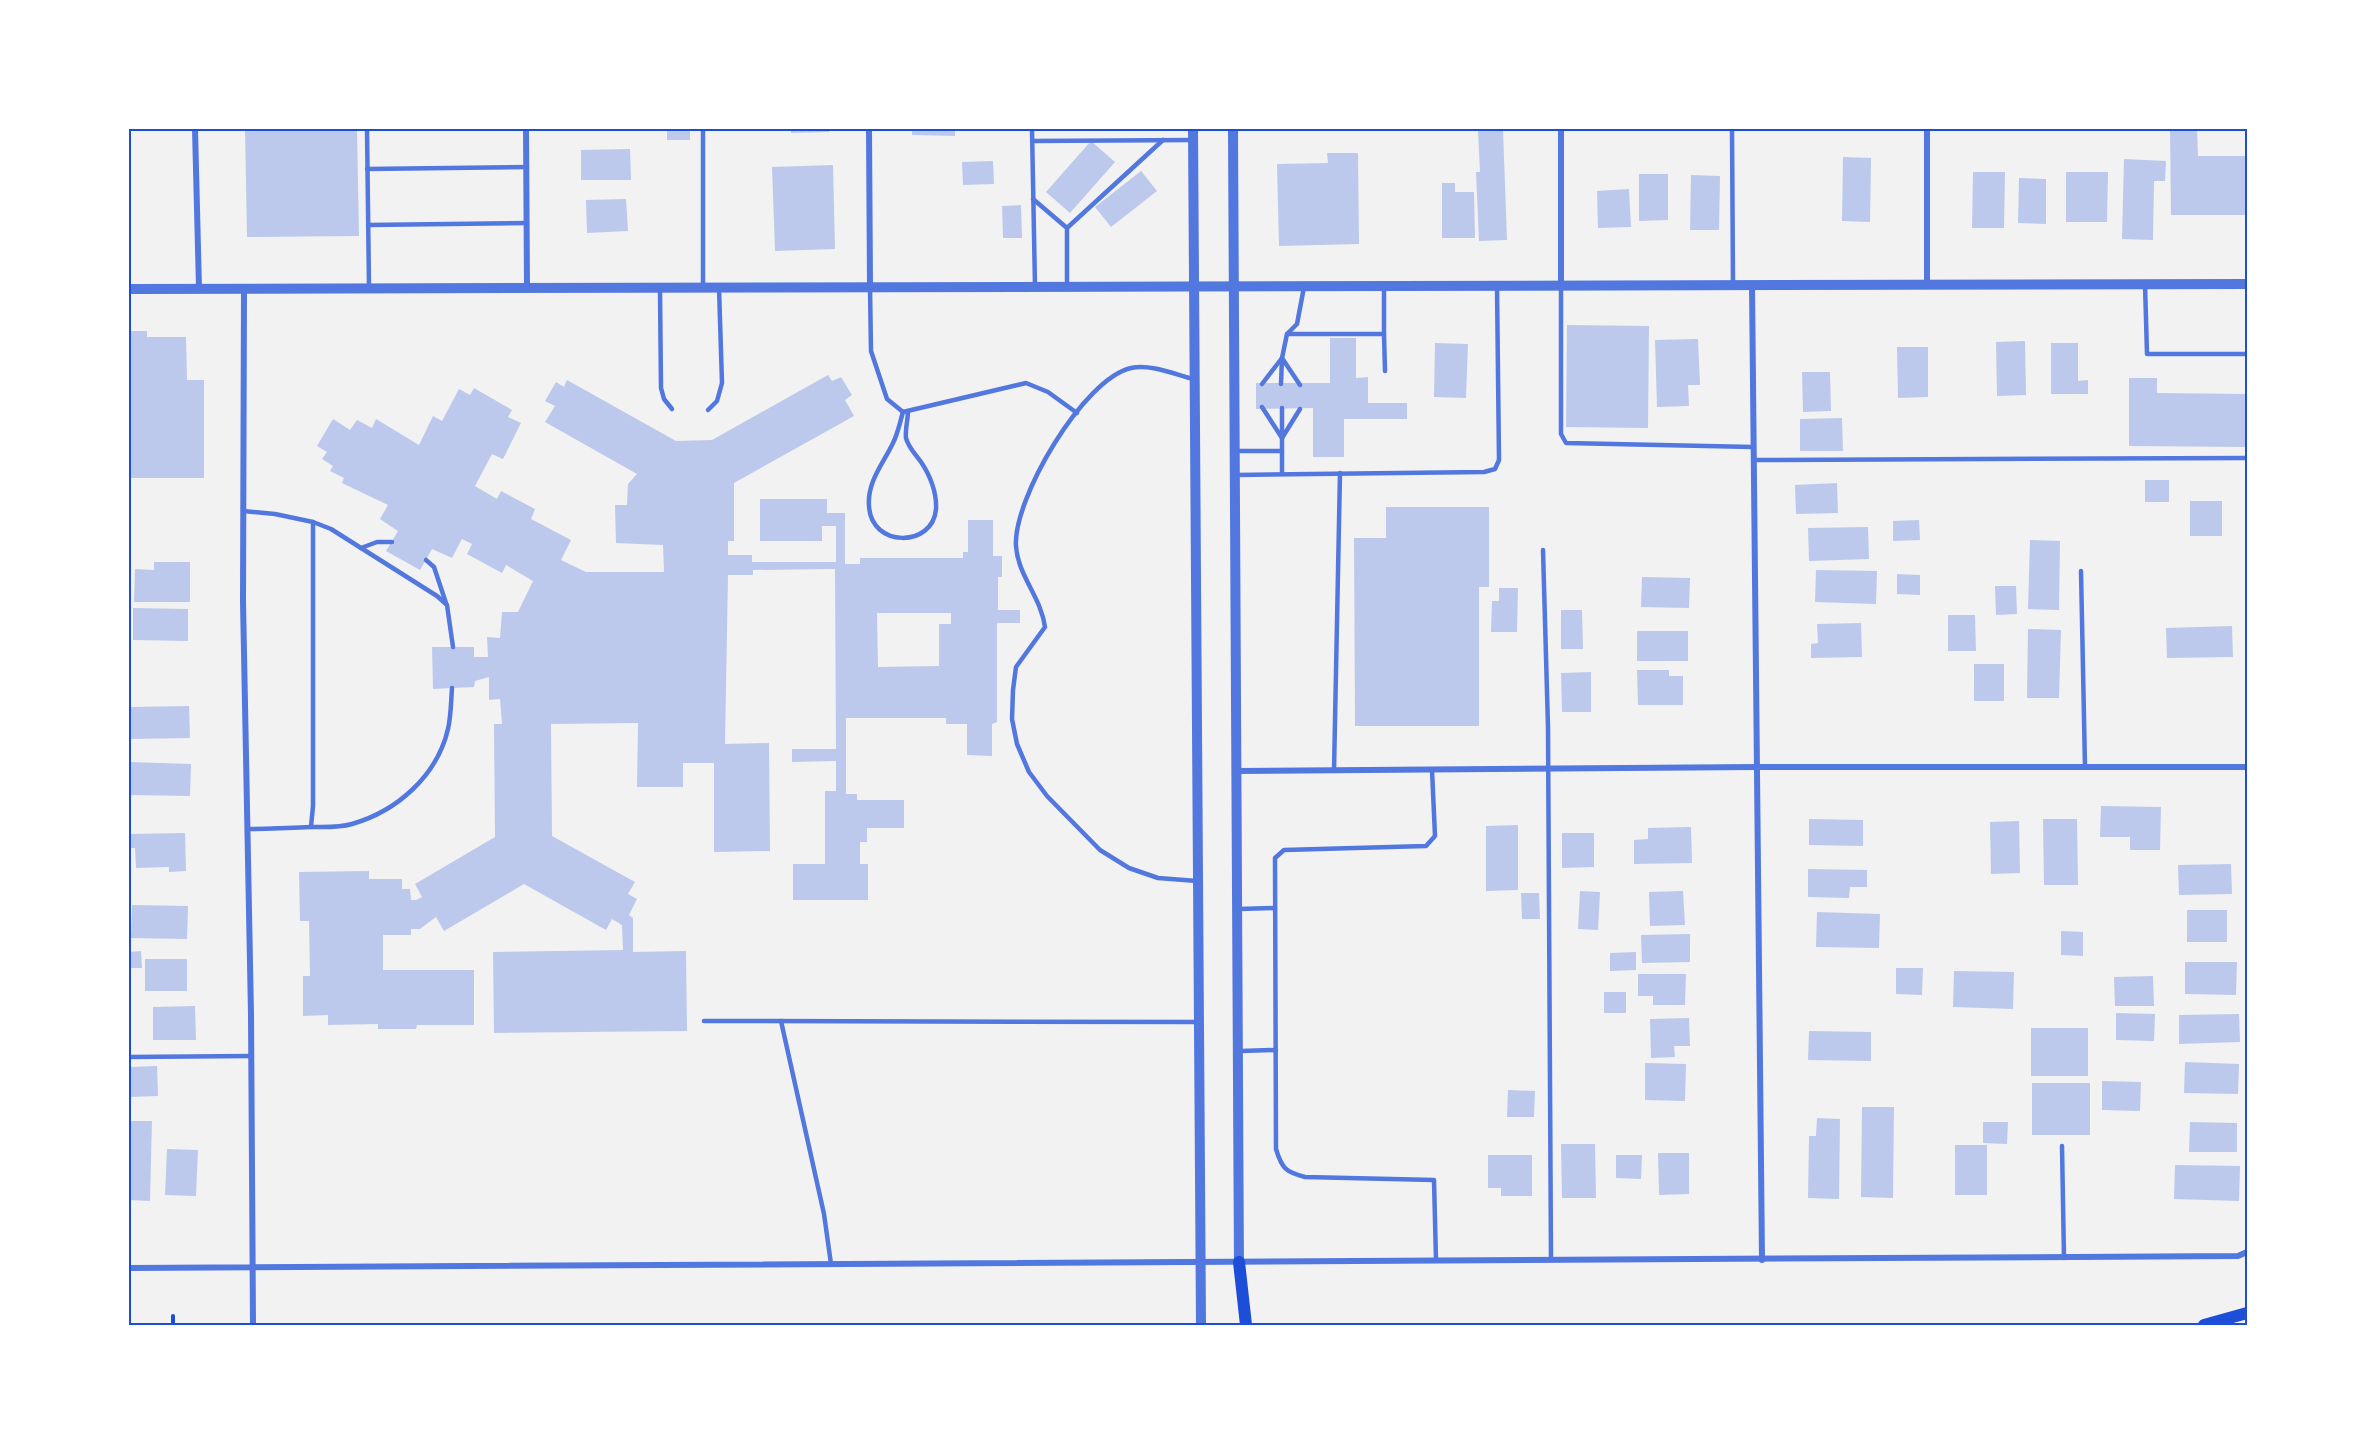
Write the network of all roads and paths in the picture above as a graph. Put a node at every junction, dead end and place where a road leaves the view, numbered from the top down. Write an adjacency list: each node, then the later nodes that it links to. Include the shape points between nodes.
1 (195, 129): 40 (street)
2 (367, 129): 15 (lane)
3 (526, 129): 14 (street)
4 (703, 129): 37 (lane)
5 (869, 129): 39 (street)
6 (1032, 129): 13 (lane)
7 (1233, 129): 28 (street)
8 (1561, 129): 21 (street)
9 (1732, 129): 22 (lane)
10 (1927, 129): 24 (street)
11 (1193, 134): 12 (lane); 27 (street)
12 (1163, 140): 13 (lane); 19 (lane)
13 (1032, 141): 16 (lane)
14 (526, 167): 15 (lane); 17 (street)
15 (367, 169): 18 (lane)
16 (1033, 199): 19 (lane); 31 (lane)
17 (527, 223): 18 (lane); 35 (street)
18 (368, 225): 34 (lane)
19 (1067, 228): 32 (lane)
20 (1497, 284): 21 (street); 30 (street); 64 (lane, via 1499,460 1495,469)
21 (1561, 284): 22 (street); 59 (lane, via 1562,438 1566,443)
22 (1733, 284): 23 (street)
23 (1752, 284): 24 (street); 59 (street)
24 (1927, 284): 25 (street)
25 (2145, 284): 26 (street); 44 (lane, via 2147,354)
26 (2247, 284)
27 (1195, 285): 28 (street); 32 (street); 47 (street)
28 (1234, 285): 29 (street); 60 (street)
29 (1305, 285): 30 (street); 42 (lane, via 1297,324)
30 (1384, 285): 43 (lane)
31 (1035, 286): 32 (street); 39 (street)
32 (1067, 286)
33 (243, 287): 34 (street); 40 (street); 67 (street)
34 (369, 287): 35 (street)
35 (527, 287): 36 (street)
36 (660, 287): 37 (street); 53 (lane, via 662,388)
37 (703, 287): 38 (street)
38 (719, 287): 39 (street); 55 (lane, via 722,383 717,401)
39 (870, 287): 56 (lane, via 874,361 887,399)
40 (199, 288): 41 (street)
41 (129, 289)
42 (1287, 334): 43 (lane); 45 (lane)
43 (1384, 334): 46 (lane)
44 (2247, 354)
45 (1282, 358): 48 (lane); 49 (lane); 50 (lane)
46 (1385, 371)
47 (1196, 380): 57 (lane, via 1162,370 1131,368 1110,377); 86 (street)
48 (1262, 384)
49 (1281, 384)
50 (1300, 385)
51 (1262, 407): 58 (lane)
52 (1282, 408): 58 (lane)
53 (672, 409)
54 (1300, 409): 58 (lane)
55 (708, 410)
56 (905, 411): 56 (lane, via 872,481 868,505 870,519 893,538 915,537 929,527 936,512 936,494 906,437); 57 (lane, via 1026,383)
57 (1077, 413): 86 (lane, via 1037,472 1023,505 1016,543 1019,566 1043,611 1045,627 1016,667 1012,719 1017,744 1029,772 1047,796 1100,850 1130,868 1158,878)
58 (1282, 438): 61 (lane)
59 (1753, 447): 63 (street)
60 (1234, 451): 61 (lane); 66 (street)
61 (1282, 451): 65 (lane)
62 (2247, 459): 63 (lane)
63 (1754, 460): 77 (street)
64 (1340, 473): 65 (lane); 83 (lane)
65 (1282, 474): 66 (lane)
66 (1234, 475): 82 (street)
67 (243, 511): 68 (lane); 85 (street)
68 (314, 522): 70 (lane); 84 (lane)
69 (392, 542): 70 (lane)
70 (361, 548): 74 (lane)
71 (1544, 550): 80 (lane)
72 (426, 560): 74 (lane, via 434,567)
73 (2081, 571): 78 (lane)
74 (447, 605): 75 (lane)
75 (453, 647)
76 (452, 688): 84 (lane, via 449,727 443,745 413,790 375,815 351,824)
77 (1757, 766): 78 (street); 80 (street); 101 (street)
78 (2085, 767): 79 (street)
79 (2247, 767)
80 (1547, 768): 81 (street); 100 (lane)
81 (1432, 770): 83 (street); 87 (lane, via 1435,836 1426,846 1284,850 1275,858)
82 (1235, 771): 83 (street); 88 (street)
83 (1334, 771)
84 (311, 827): 85 (lane)
85 (247, 829): 94 (street)
86 (1198, 881): 91 (street)
87 (1275, 908): 88 (lane); 92 (lane)
88 (1236, 909): 93 (street)
89 (704, 1021): 90 (lane)
90 (782, 1021): 91 (lane); 104 (lane, via 824,1214)
91 (1199, 1022): 102 (street)
92 (1276, 1050): 93 (lane); 99 (lane, via 1276,1149 1281,1163 1290,1173 1305,1177 1434,1180)
93 (1237, 1052): 103 (street)
94 (251, 1056): 95 (lane); 105 (street)
95 (129, 1057)
96 (2062, 1146): 98 (lane)
97 (2247, 1252): 98 (street, via 2238,1256)
98 (2064, 1258): 101 (street)
99 (1436, 1260): 100 (street); 103 (street)
100 (1551, 1260): 101 (street)
101 (1762, 1260)
102 (1201, 1262): 103 (street); 104 (street); 111 (street)
103 (1239, 1262): 112 (street); 113 (main road)
104 (831, 1264): 105 (street)
105 (252, 1267): 106 (street); 110 (street)
106 (129, 1268)
107 (2247, 1313): 114 (main road)
108 (173, 1316): 109 (path)
109 (173, 1325)
110 (253, 1325)
111 (1201, 1325)
112 (1241, 1325)
113 (1246, 1325)
114 (2204, 1325)

